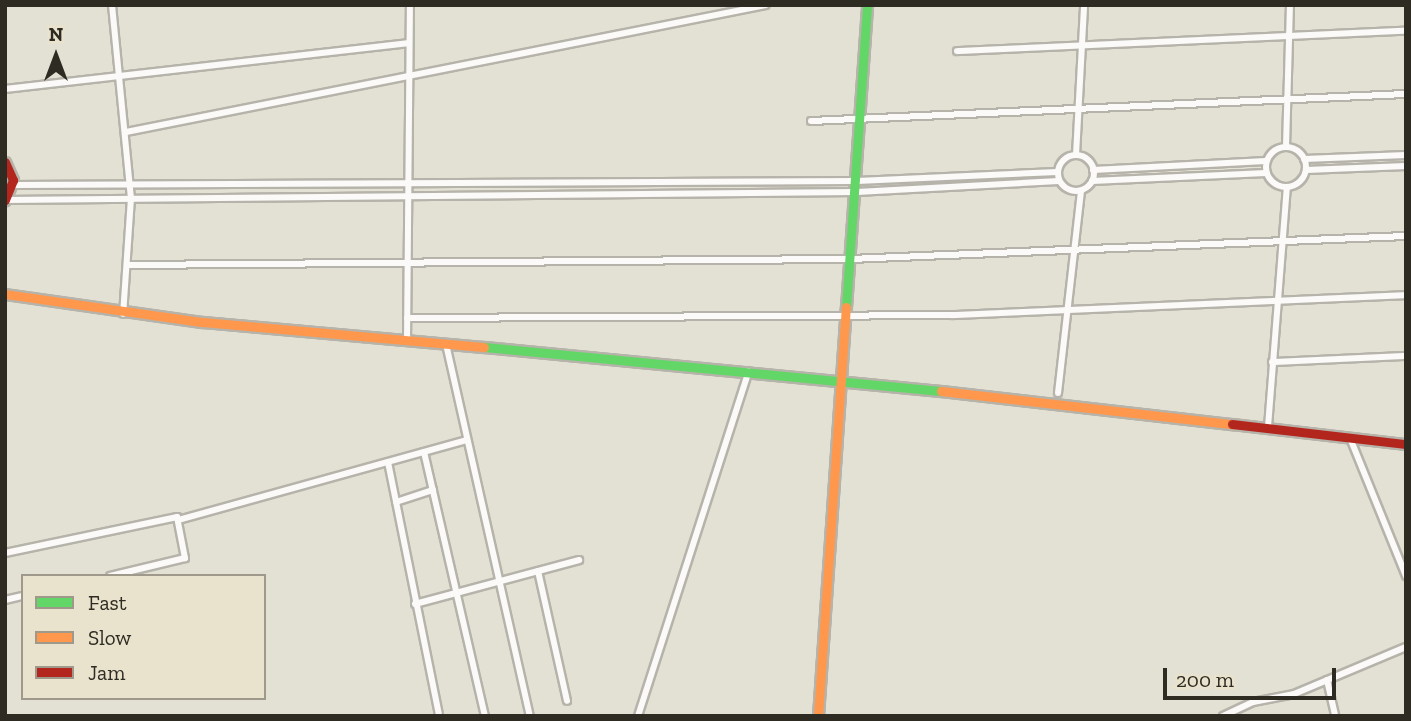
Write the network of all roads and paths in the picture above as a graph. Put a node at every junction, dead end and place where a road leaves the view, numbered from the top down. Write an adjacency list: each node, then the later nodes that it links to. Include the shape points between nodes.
1 (112, 5): 12 (street)
2 (410, 5): 9 (street)
3 (766, 5): 13 (street)
4 (867, 5): 18 (street)
5 (1084, 5): 10 (street)
6 (1290, 5): 8 (street)
7 (1406, 31): 8 (street)
8 (1289, 36): 10 (street); 16 (street)
9 (407, 43): 12 (street); 13 (street)
10 (1082, 44): 11 (street); 17 (street)
11 (957, 51)
12 (120, 77): 14 (street); 20 (street)
13 (407, 77): 20 (street); 36 (street)
14 (5, 89)
15 (1406, 94): 16 (street)
16 (1287, 99): 17 (street); 21 (street)
17 (1079, 109): 18 (street); 22 (street)
18 (861, 120): 19 (street); 32 (street)
19 (811, 121)
20 (126, 132): 37 (street)
21 (1286, 147): 24 (street); 25 (street)
22 (1076, 155): 28 (street); 30 (street, via 1063,160)
23 (1406, 155): 24 (street)
24 (1304, 159): 29 (street)
25 (1266, 161): 28 (street); 31 (street)
26 (5, 162): 35 (street)
27 (1406, 166): 29 (street)
28 (1093, 170): 34 (street)
29 (1306, 170): 38 (street, via 1300,182)
30 (1058, 172): 32 (street); 33 (street)
31 (1266, 173): 34 (street); 38 (street, via 1274,184)
32 (857, 181): 36 (street); 40 (street)
33 (1059, 181): 39 (street); 40 (street)
34 (1092, 181): 39 (street)
35 (13, 185): 37 (street); 43 (street)
36 (409, 185): 37 (street); 41 (street)
37 (130, 188): 42 (street)
38 (1287, 188): 45 (street)
39 (1081, 191): 46 (street)
40 (856, 192): 41 (street); 47 (street)
41 (408, 197): 42 (street); 48 (street)
42 (131, 198): 43 (street); 49 (street)
43 (5, 200)
44 (1406, 236): 45 (street)
45 (1282, 242): 46 (street); 52 (street)
46 (1072, 250): 47 (street); 53 (street)
47 (850, 259): 48 (street); 55 (street)
48 (408, 260): 49 (street); 56 (street)
49 (127, 265): 54 (street)
50 (5, 294): 54 (street)
51 (1406, 295): 52 (street)
52 (1276, 301): 53 (street); 60 (street)
53 (1065, 307): 55 (street); 63 (street)
54 (123, 314): 57 (street)
55 (844, 315): 56 (street); 62 (street)
56 (407, 318): 57 (street)
57 (407, 341): 58 (street)
58 (446, 344): 61 (street); 66 (street)
59 (1406, 356): 60 (street)
60 (1272, 362): 64 (street)
61 (748, 371): 62 (street); 87 (street)
62 (838, 379): 64 (street); 88 (street)
63 (1058, 393)
64 (1268, 427): 65 (street)
65 (1350, 438): 67 (street); 77 (street)
66 (467, 440): 68 (street); 78 (street)
67 (1406, 444)
68 (424, 452): 69 (street); 70 (street)
69 (388, 462): 71 (street); 72 (street)
70 (433, 490): 71 (street); 79 (street)
71 (396, 502): 80 (street)
72 (178, 520): 73 (street, via 171,514); 76 (street, via 185,558)
73 (5, 553)
74 (579, 560): 75 (street)
75 (538, 571): 78 (street); 83 (street)
76 (118, 574)
77 (1406, 576)
78 (499, 581): 79 (street); 86 (street)
79 (457, 593): 80 (street); 85 (street)
80 (415, 604): 84 (street)
81 (1406, 647): 82 (street)
82 (1327, 680): 89 (street); 90 (street)
83 (567, 701)
84 (439, 714)
85 (485, 716)
86 (530, 716)
87 (638, 716)
88 (818, 716)
89 (1223, 716)
90 (1335, 716)

